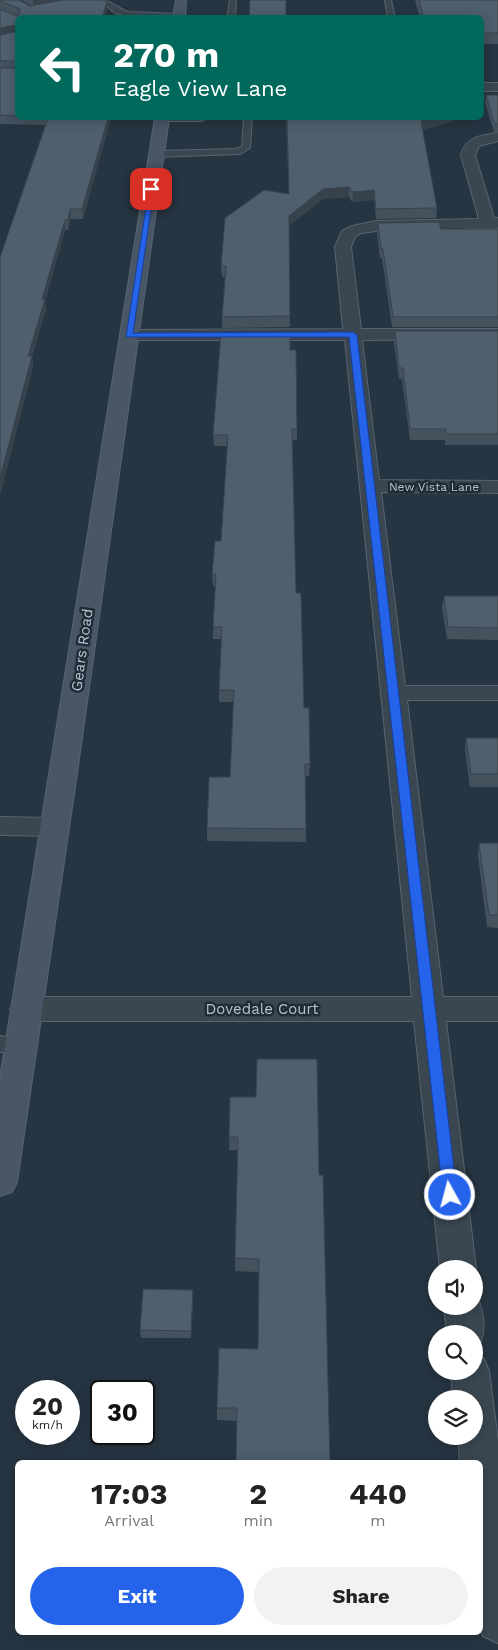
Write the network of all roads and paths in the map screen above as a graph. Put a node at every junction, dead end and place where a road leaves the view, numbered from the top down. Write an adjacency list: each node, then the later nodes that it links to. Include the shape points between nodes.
1 (103, 0): 5 (lane, via 118,11)
2 (181, 0): 6 (main road)
3 (233, 0): 7 (lane)
4 (388, 0): 8 (lane)
5 (144, 15)
6 (179, 15)
7 (231, 15)
8 (391, 15)
9 (484, 87): 10 (street)
10 (498, 87)
11 (162, 120): 14 (main road, Gears Road)
12 (248, 120): 14 (lane, via 246,148 237,152)
13 (498, 137): 15 (street, via 480,140 468,150)
14 (157, 154): 17 (main road, Gears Road)
15 (493, 224): 18 (street, via 376,226 348,234 344,247)
16 (498, 334): 18 (street)
17 (129, 335): 18 (street); 24 (main road, Gears Road)
18 (353, 335): 19 (street)
19 (370, 486): 20 (street, New Vista Lane); 21 (street)
20 (498, 487)
21 (393, 693): 22 (street); 27 (street)
22 (498, 693)
23 (0, 826): 24 (street)
24 (54, 827): 26 (main road, Gears Road)
25 (498, 1008): 27 (street, Dovedale Court)
26 (26, 1009): 27 (street, Dovedale Court); 28 (main road, Gears Road)
27 (428, 1010): 30 (street)
28 (10, 1045): 29 (main road, Gears Road)
29 (0, 1182)
30 (457, 1260)
31 (480, 1445): 32 (street)
32 (482, 1460)
33 (483, 1469): 34 (street)
34 (494, 1549): 35 (street)
35 (498, 1621)

